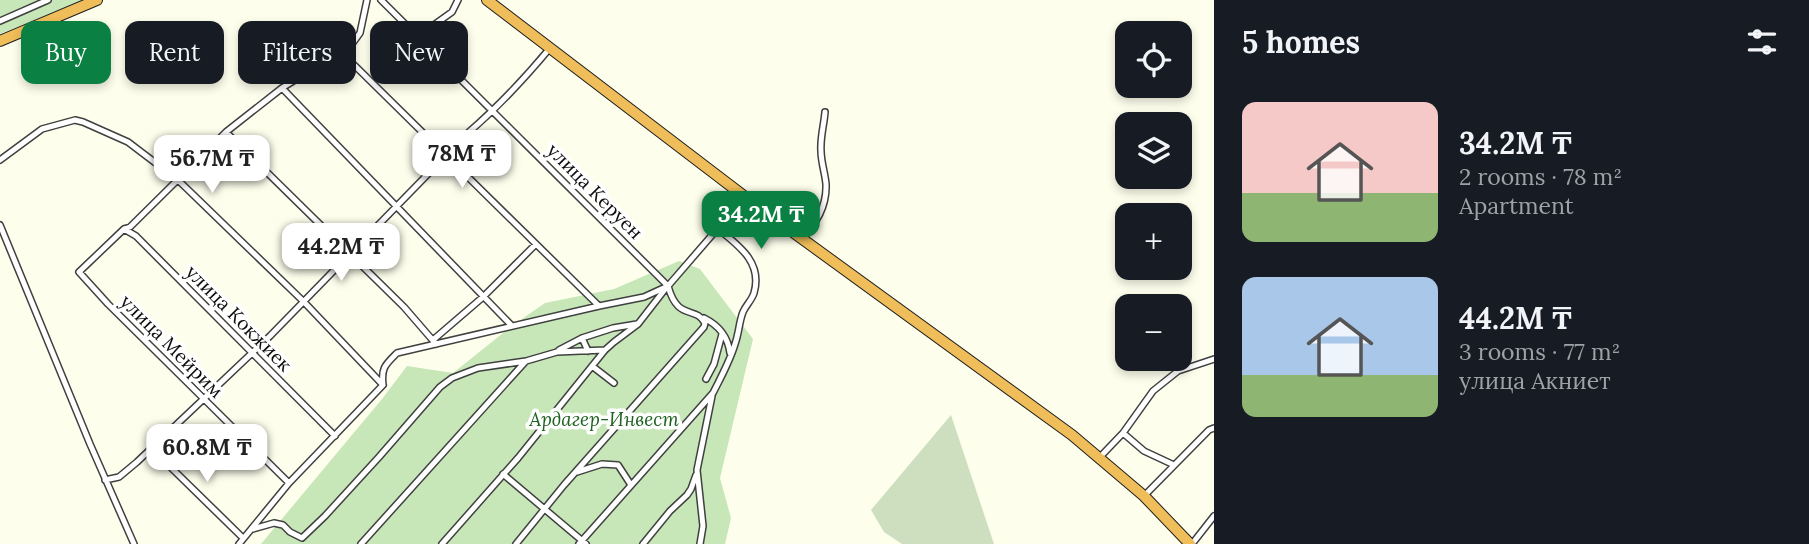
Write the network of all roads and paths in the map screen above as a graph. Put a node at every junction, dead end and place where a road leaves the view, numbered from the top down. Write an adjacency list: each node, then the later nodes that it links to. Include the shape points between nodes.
1 (48, 0): 7 (street)
2 (97, 0): 11 (highway)
3 (366, 0): 10 (street)
4 (382, 0): 8 (street, улица Керуен)
5 (458, 0): 9 (street, via 452,12)
6 (487, 0): 12 (highway)
7 (0, 21)
8 (403, 21)
9 (439, 21)
10 (356, 38)
11 (0, 41)
12 (550, 48): 17 (street); 23 (highway)
13 (356, 67): 20 (street)
14 (288, 84): 16 (street)
15 (466, 84): 17 (street, улица Керуен)
16 (282, 88): 19 (street); 24 (street)
17 (494, 111): 20 (street); 31 (street, улица Керуен)
18 (825, 112): 28 (street, via 823,206)
19 (226, 132): 22 (street); 30 (street)
20 (446, 155): 24 (street); 29 (street)
21 (0, 160): 22 (street, via 42,129 75,120 128,142)
22 (178, 180): 26 (street); 33 (street)
23 (745, 197): 27 (street); 28 (highway)
24 (396, 206): 30 (street); 32 (street)
25 (0, 225): 63 (street)
26 (127, 228): 44 (street, улица Кокжиек); 53 (street, улица Мейрим, via 79,272)
27 (717, 228): 31 (street); 45 (street, via 744,249 756,279)
28 (802, 239): 58 (highway)
29 (536, 244): 32 (street); 34 (street)
30 (349, 254): 33 (street); 40 (street)
31 (668, 286): 34 (street, via 644,297); 35 (street, улица Керуен, via 671,299 681,309); 36 (street)
32 (483, 297): 37 (street); 40 (street)
33 (304, 302): 44 (street); 51 (street)
34 (599, 306): 37 (street)
35 (702, 317): 38 (street, улица Керуен); 61 (street, via 704,327)
36 (638, 324): 39 (street); 41 (street)
37 (512, 326): 40 (street)
38 (722, 334): 45 (street); 49 (street)
39 (582, 338): 42 (street); 43 (street)
40 (435, 342): 51 (street, via 397,353 384,366)
41 (605, 350): 42 (street); 48 (street)
42 (587, 351): 43 (street)
43 (557, 352): 47 (street)
44 (251, 353): 53 (street); 56 (street, улица Кокжиек)
45 (731, 356): 52 (street)
46 (1214, 359): 55 (street, via 1178,372 1161,384)
47 (526, 361): 71 (street, via 478,368 439,387); 75 (street)
48 (592, 366): 50 (street); 62 (street)
49 (706, 379)
50 (614, 383)
51 (383, 386): 56 (street)
52 (713, 393): 60 (street); 65 (street)
53 (203, 399): 57 (street); 64 (street, улица Мейрим)
54 (1214, 428): 59 (street)
55 (1123, 433): 58 (street); 59 (street, via 1144,451)
56 (335, 436): 64 (street)
57 (151, 449): 63 (street, via 119,477); 70 (street)
58 (1100, 457): 66 (highway)
59 (1174, 465): 66 (street)
60 (697, 472): 78 (street, via 691,489); 79 (street, via 703,526)
61 (574, 473): 65 (street, via 614,465); 67 (street)
62 (503, 474): 67 (street); 76 (street)
63 (106, 480): 73 (street)
64 (289, 483): 69 (street)
65 (631, 485): 72 (street)
66 (1144, 496): 80 (highway)
67 (546, 509): 72 (street); 77 (street)
68 (1214, 516): 80 (street)
69 (252, 529): 70 (street); 71 (street, via 283,525)
70 (243, 538): 74 (street)
71 (303, 541)
72 (583, 543)
73 (134, 544)
74 (239, 544)
75 (361, 544)
76 (442, 544)
77 (516, 544)
78 (643, 544)
79 (700, 544)
80 (1191, 544)

